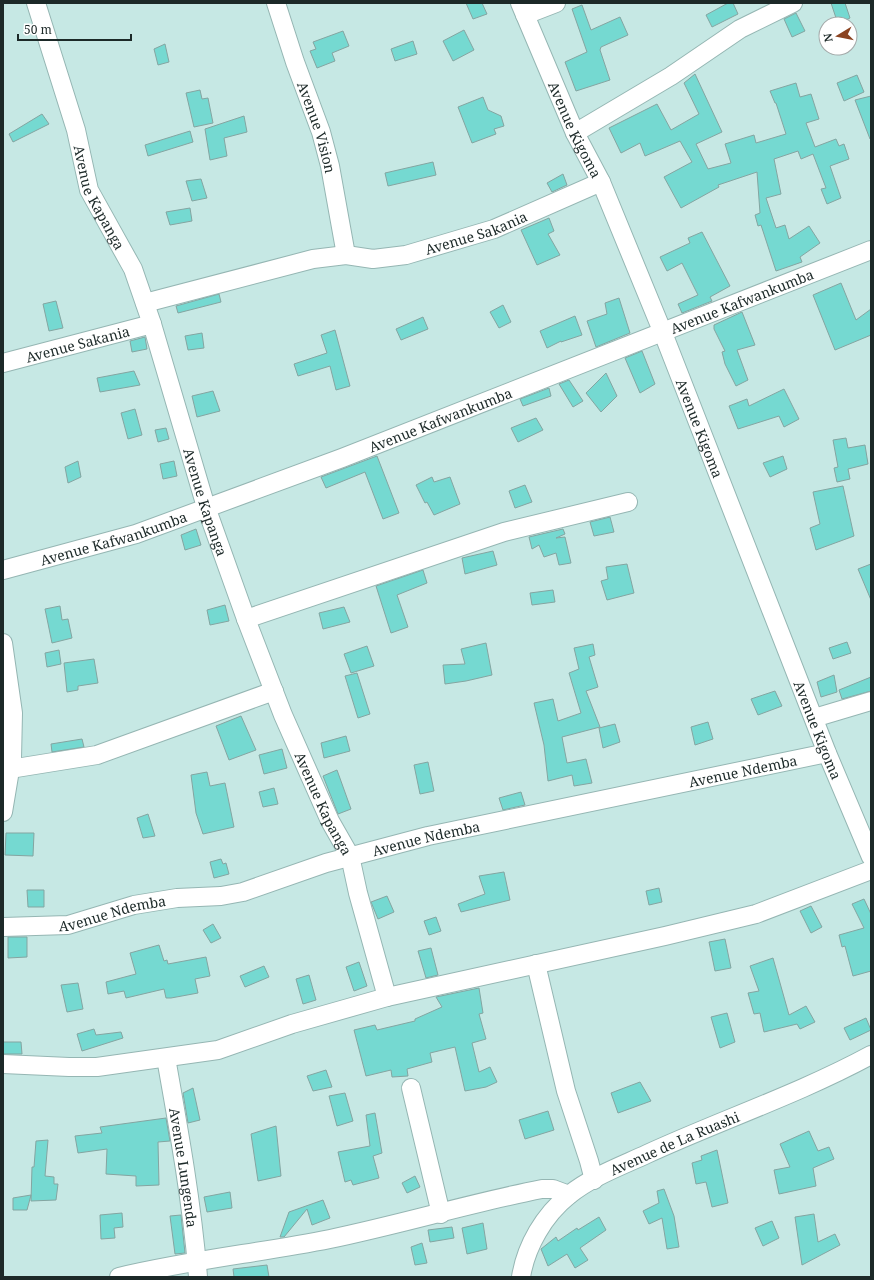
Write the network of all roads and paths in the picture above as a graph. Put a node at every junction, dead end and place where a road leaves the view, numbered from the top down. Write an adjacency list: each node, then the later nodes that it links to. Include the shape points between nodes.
1 (36, 3): 10 (street, Avenue Kapanga, via 76,130 89,190 133,269)
2 (276, 3): 9 (street, Avenue Vision, via 321,132 330,166)
3 (556, 3): 5 (street)
4 (793, 3): 6 (street, via 740,29 671,76)
5 (523, 9): 6 (street, Avenue Kigoma)
6 (576, 133): 7 (street, Avenue Kigoma)
7 (601, 182): 9 (street, Avenue Sakania, via 494,229 440,246 406,255 380,258); 12 (street, Avenue Kigoma)
8 (871, 250): 12 (street, Avenue Kafwankumba)
9 (346, 255): 10 (street, Avenue Sakania, via 313,258)
10 (145, 303): 11 (street, Avenue Kapanga)
11 (152, 324): 13 (street, Avenue Sakania); 15 (street, Avenue Kapanga)
12 (663, 333): 15 (street, Avenue Kafwankumba, via 342,458); 21 (street, Avenue Kigoma)
13 (3, 363)
14 (628, 502): 17 (street, via 504,532)
15 (206, 507): 16 (street, Avenue Kafwankumba, via 136,534); 17 (street, Avenue Kapanga)
16 (3, 570)
17 (246, 619): 19 (street, Avenue Kapanga)
18 (3, 643): 23 (street, via 13,713 12,758)
19 (274, 691): 23 (street, via 97,755); 25 (street, Avenue Kapanga, via 330,821)
20 (871, 701): 21 (street)
21 (814, 718): 22 (street, Avenue Kigoma)
22 (827, 753): 25 (street, Avenue Ndemba, via 428,836); 26 (street, Avenue Kigoma)
23 (7, 776): 24 (street)
24 (3, 812)
25 (350, 856): 28 (street, Avenue Ndemba, via 243,892 134,905 68,925); 30 (street, Avenue Kapanga)
26 (871, 857)
27 (871, 870): 29 (street, via 756,914)
28 (3, 927)
29 (536, 964): 30 (street); 35 (street, via 566,1091)
30 (387, 997): 32 (street, via 292,1024 218,1050)
31 (871, 1055): 35 (street, Avenue de La Ruashi, via 760,1107 682,1138)
32 (166, 1058): 33 (street, via 97,1067); 38 (street, Avenue Lungenda, via 189,1191)
33 (3, 1064)
34 (411, 1088): 37 (street)
35 (594, 1180): 36 (street, Avenue de La Ruashi)
36 (569, 1195): 37 (street, via 553,1189 542,1189); 40 (street, Avenue de La Ruashi, via 554,1210 534,1238 527,1251)
37 (441, 1214): 38 (street)
38 (197, 1269): 39 (street)
39 (119, 1277)
40 (521, 1277)

